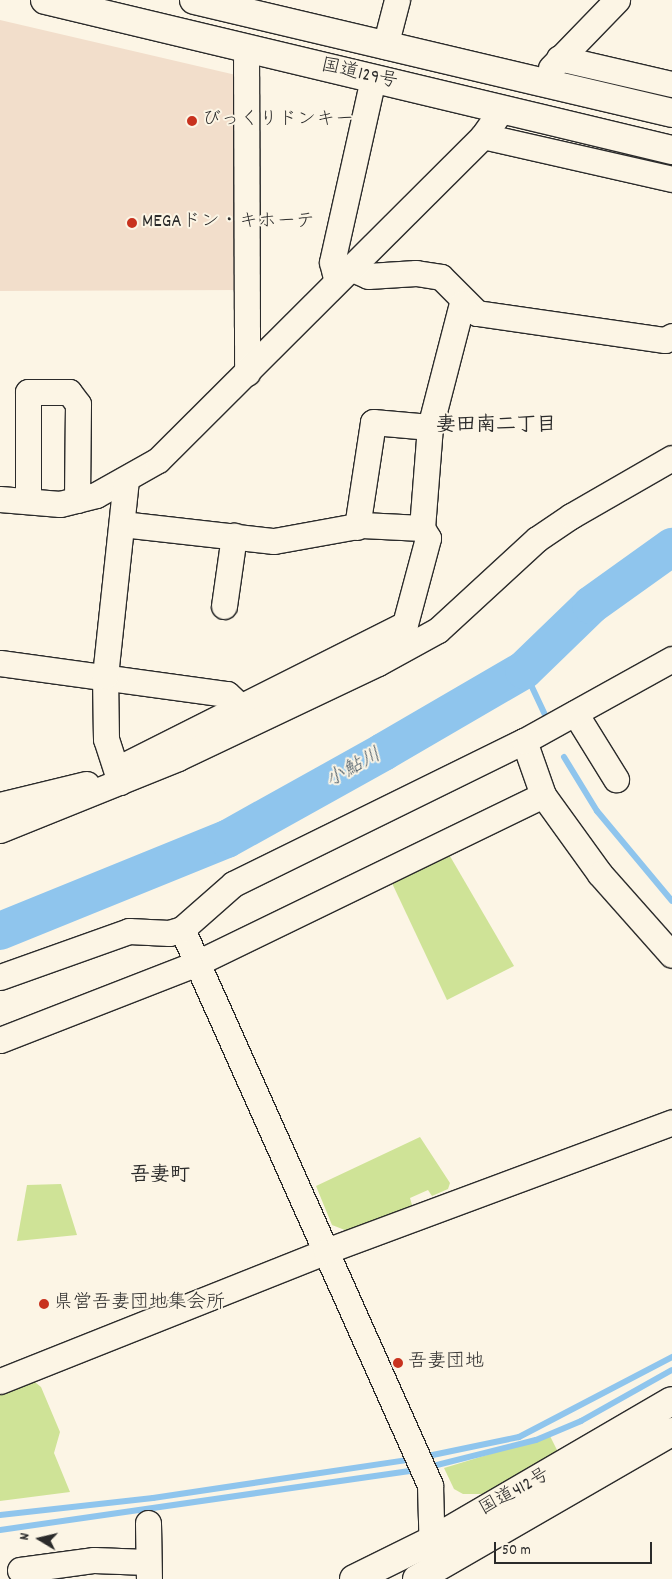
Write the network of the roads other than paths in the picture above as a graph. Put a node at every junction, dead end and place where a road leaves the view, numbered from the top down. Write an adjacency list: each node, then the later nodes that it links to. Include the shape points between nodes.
1 (45, 0): 7 (highway, 国道129号)
2 (194, 0): 5 (highway, 国道129号)
3 (397, 0): 6 (street)
4 (617, 0): 8 (street)
5 (250, 7): 6 (highway, 国道129号)
6 (385, 46): 10 (highway, 国道129号)
7 (246, 48): 9 (highway, 国道129号); 20 (street)
8 (559, 58): 10 (street); 11 (street)
9 (373, 78): 12 (highway, 国道129号); 17 (street, via 332,262)
10 (549, 84): 13 (highway, 国道129号)
11 (672, 84)
12 (502, 109): 14 (street); 15 (highway, 国道129号)
13 (672, 113)
14 (482, 136): 16 (street); 17 (street)
15 (672, 150)
16 (672, 179)
17 (342, 272): 18 (street, via 368,276 416,273 441,277); 20 (street)
18 (462, 302): 19 (street, via 478,313 665,340); 21 (street)
19 (672, 336)
20 (247, 374): 23 (street, via 158,460)
21 (430, 427): 28 (street, via 373,422); 29 (street)
22 (672, 458): 38 (street, via 537,539 438,630 361,671)
23 (126, 480): 25 (street); 27 (street)
24 (0, 499): 26 (street)
25 (77, 500): 26 (street, via 60,504); 26 (street, via 78,404 69,392 28,392)
26 (28, 502)
27 (122, 524): 30 (street); 34 (street)
28 (358, 527): 29 (street); 30 (street, via 274,541)
29 (422, 528): 35 (street, via 428,538 405,624)
30 (234, 536): 31 (street)
31 (224, 606)
32 (672, 658): 36 (street)
33 (0, 663): 34 (street)
34 (105, 676): 35 (street, via 227,694); 38 (street, via 106,739)
35 (239, 705): 38 (street)
36 (574, 713): 37 (street); 39 (street)
37 (524, 741): 40 (street); 43 (street, via 233,884)
38 (117, 776): 41 (street); 42 (street)
39 (616, 779)
40 (542, 795): 44 (street, via 600,874); 45 (street)
41 (0, 805)
42 (0, 830)
43 (182, 929): 45 (street); 46 (street, via 169,933 129,931)
44 (672, 955)
45 (194, 964): 47 (street); 49 (street)
46 (0, 977)
47 (0, 1040)
48 (672, 1122): 49 (street)
49 (326, 1251): 50 (street); 54 (street, via 426,1474 433,1500)
50 (0, 1381)
51 (672, 1401): 54 (highway, 国道412号)
52 (672, 1432): 57 (highway, 国道412号)
53 (148, 1522): 56 (street)
54 (433, 1540): 57 (street); 58 (highway, 国道412号)
55 (20, 1570): 56 (street, via 44,1557 94,1560)
56 (148, 1571)
57 (425, 1575)
58 (354, 1579)

